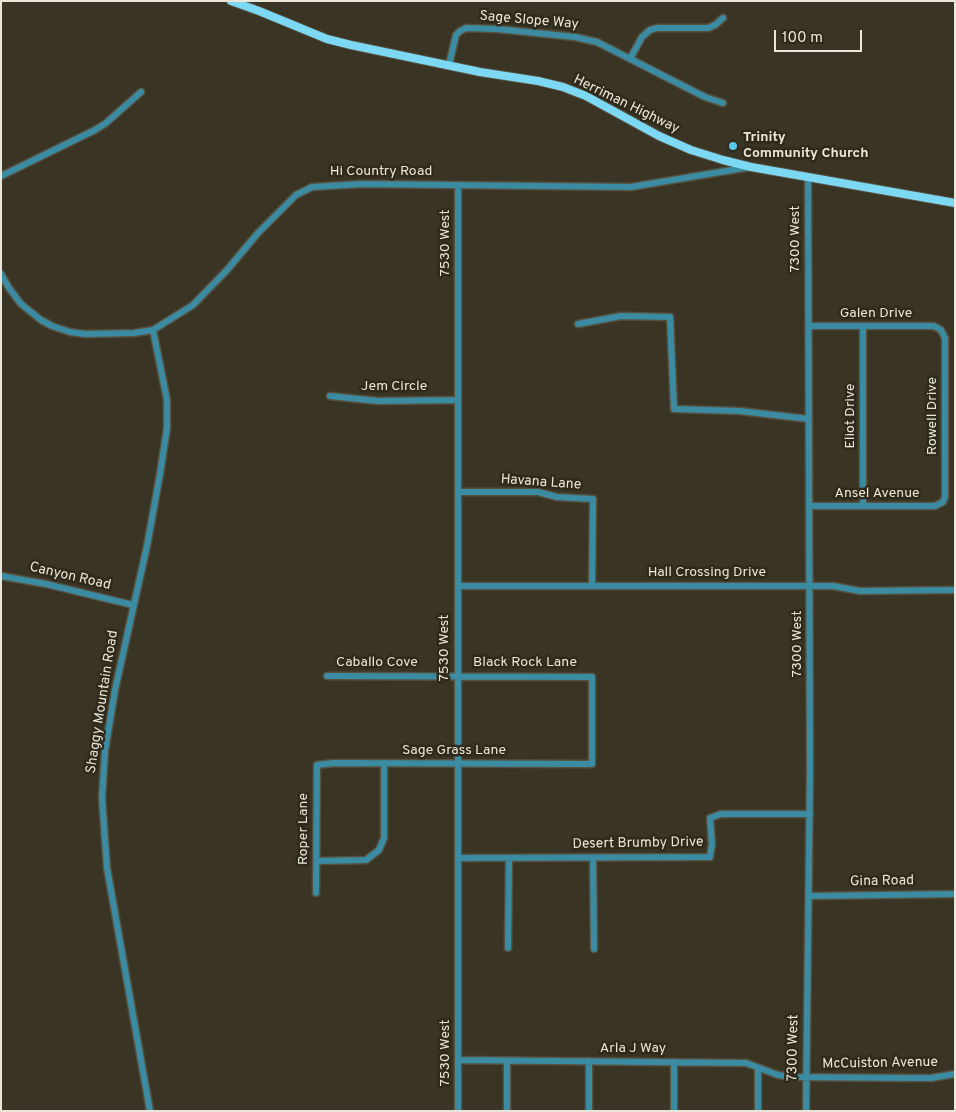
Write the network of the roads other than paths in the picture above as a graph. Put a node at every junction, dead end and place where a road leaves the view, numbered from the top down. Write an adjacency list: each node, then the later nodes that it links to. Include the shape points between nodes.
1 (231, 1): 4 (main road, Herriman Highway, via 338,42)
2 (723, 18): 3 (street, via 708,28 650,30 642,37)
3 (630, 59): 4 (street, Sage Slope Way, via 583,38 466,28 455,37); 6 (street, Sage Slope Way)
4 (449, 66): 7 (main road, Herriman Highway, via 569,89 674,143)
5 (141, 92): 8 (street, via 95,130)
6 (723, 103)
7 (751, 167): 9 (main road, Herriman Highway); 10 (street, Hi Country Road, via 631,187)
8 (1, 176)
9 (808, 177): 11 (main road, Herriman Highway); 14 (street, 7300 West)
10 (458, 185): 16 (street, Hi Country Road, via 312,187 296,195 193,305); 19 (street, 7530 West)
11 (955, 203)
12 (1, 274): 16 (street, Hi Country Road, via 21,304 52,326 70,332 100,335)
13 (578, 324): 20 (street, via 621,316 670,317 674,409 740,411)
14 (809, 326): 15 (street, Galen Drive); 20 (street, 7300 West)
15 (863, 326): 17 (street, Galen Drive, via 931,326); 24 (street, Eliot Drive)
16 (153, 330): 30 (street, Shaggy Mountain Road, via 166,394 167,428)
17 (941, 330): 22 (street, Rowell Drive, via 945,338)
18 (330, 396): 19 (street, Jem Circle, via 378,401)
19 (458, 400): 21 (street, 7530 West)
20 (809, 420): 23 (street, 7300 West)
21 (458, 492): 26 (street, 7530 West); 27 (street, Havana Lane, via 538,492 557,497 593,498)
22 (943, 502): 24 (street, Ansel Avenue, via 935,506)
23 (809, 506): 24 (street, Ansel Avenue); 28 (street, 7300 West)
24 (863, 506)
25 (1, 576): 30 (street, Canyon Road)
26 (458, 586): 27 (street, Hall Crossing Drive); 32 (street, 7530 West)
27 (592, 586): 28 (street, Hall Crossing Drive)
28 (811, 586): 29 (street, Hall Crossing Drive, via 860,590); 37 (street, 7300 West)
29 (955, 590)
30 (133, 605): 54 (street, Shaggy Mountain Road, via 105,751 102,814 107,868)
31 (327, 676): 32 (street, Caballo Cove)
32 (458, 676): 34 (street, 7530 West); 35 (street, Black Rock Lane, via 592,677)
33 (384, 763): 34 (street, Sage Grass Lane); 36 (street, Sage Grass Lane); 41 (street, via 384,838 379,850 366,860)
34 (458, 764): 35 (street, Sage Grass Lane); 38 (street, 7530 West)
35 (592, 764)
36 (317, 765): 41 (street, Roper Lane)
37 (810, 814): 40 (street, Desert Brumby Drive, via 722,814 710,818 710,857); 44 (street, 7300 West)
38 (459, 858): 39 (street, Desert Brumby Drive); 47 (street, 7530 West)
39 (509, 858): 40 (street, Desert Brumby Drive); 45 (street)
40 (593, 858): 46 (street)
41 (316, 861): 42 (street, Roper Lane)
42 (316, 893)
43 (955, 894): 44 (street, Gina Road)
44 (810, 896): 53 (street, 7300 West)
45 (508, 948)
46 (594, 949)
47 (458, 1060): 48 (street, Arla J Way); 55 (street, 7530 West)
48 (507, 1061): 49 (street, Arla J Way); 56 (street)
49 (590, 1062): 50 (street, Arla J Way); 57 (street)
50 (674, 1062): 51 (street, Arla J Way, via 746,1063); 58 (street)
51 (758, 1068): 53 (street, Arla J Way, via 778,1075); 59 (street)
52 (955, 1074): 53 (street, McCuiston Avenue, via 931,1078)
53 (806, 1077): 60 (street, 7300 West)
54 (150, 1111)
55 (458, 1111)
56 (507, 1111)
57 (589, 1111)
58 (674, 1111)
59 (758, 1111)
60 (806, 1111)

